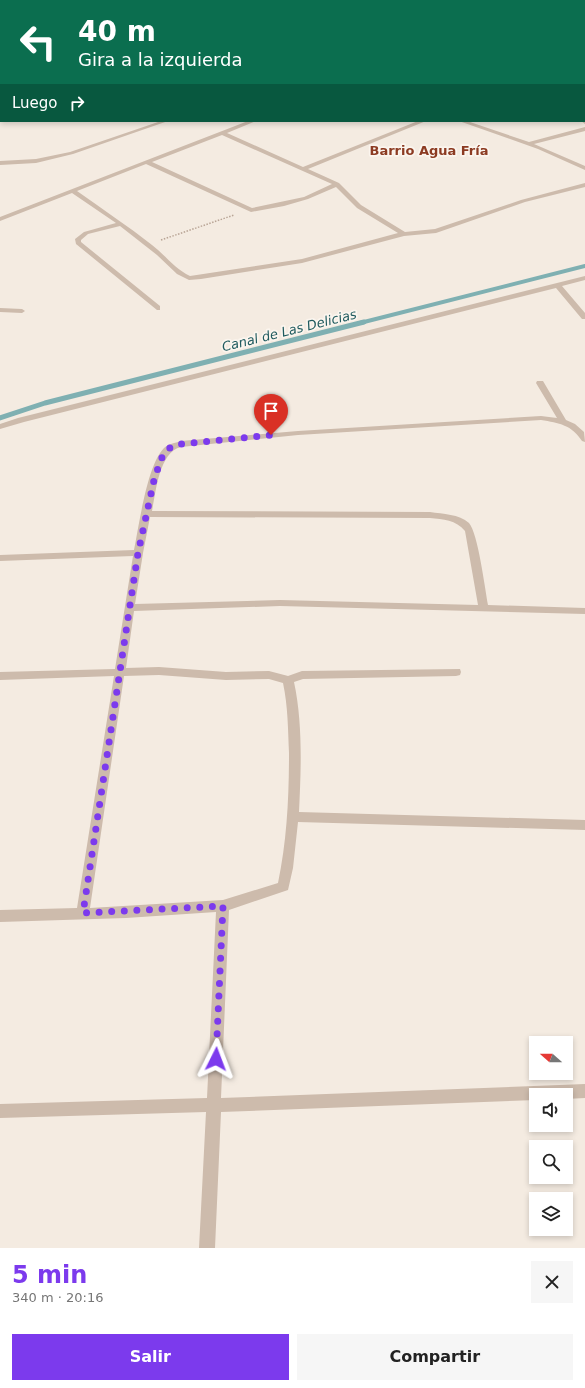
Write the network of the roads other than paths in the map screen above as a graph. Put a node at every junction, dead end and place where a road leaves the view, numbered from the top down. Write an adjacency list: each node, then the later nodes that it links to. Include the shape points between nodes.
1 (163, 122): 9 (lane, via 71,153 36,161)
2 (250, 122): 6 (street)
3 (420, 122): 11 (street)
4 (465, 122): 7 (street)
5 (585, 130): 7 (street)
6 (222, 133): 8 (street); 11 (street)
7 (528, 144): 10 (street)
8 (146, 162): 12 (street, via 250,210 306,198); 14 (street)
9 (0, 163)
10 (585, 168)
11 (302, 169): 12 (street)
12 (337, 184): 17 (street, via 357,205)
13 (585, 185): 17 (street, via 511,205 436,231)
14 (72, 191): 15 (street); 16 (street)
15 (0, 219)
16 (121, 224): 17 (street, via 179,273 189,278 302,261); 20 (street, via 86,233 78,239 78,243)
17 (404, 234)
18 (585, 278): 19 (street)
19 (558, 286): 23 (street); 26 (street)
20 (157, 308)
21 (0, 310): 22 (lane)
22 (22, 311)
23 (585, 317)
24 (540, 383): 25 (street)
25 (562, 420): 27 (street); 28 (street, via 541,418 380,427 173,446 161,459)
26 (0, 427)
27 (584, 434)
28 (146, 514): 29 (street); 32 (street, via 430,515 452,518 465,524 469,530)
29 (138, 553): 30 (street); 31 (street)
30 (0, 558)
31 (130, 608): 32 (street, via 280,603); 34 (street)
32 (484, 608): 33 (street)
33 (585, 611)
34 (120, 672): 36 (street); 37 (street, via 160,671 269,676); 41 (street)
35 (456, 672): 37 (street, via 302,675)
36 (0, 676)
37 (288, 680): 38 (street, via 292,698)
38 (294, 817): 39 (street); 40 (street, via 284,886)
39 (585, 825)
40 (223, 906): 41 (street); 44 (street)
41 (83, 913): 42 (street)
42 (0, 916)
43 (585, 1091): 44 (street)
44 (214, 1105): 45 (street); 46 (street)
45 (0, 1111)
46 (207, 1248)

